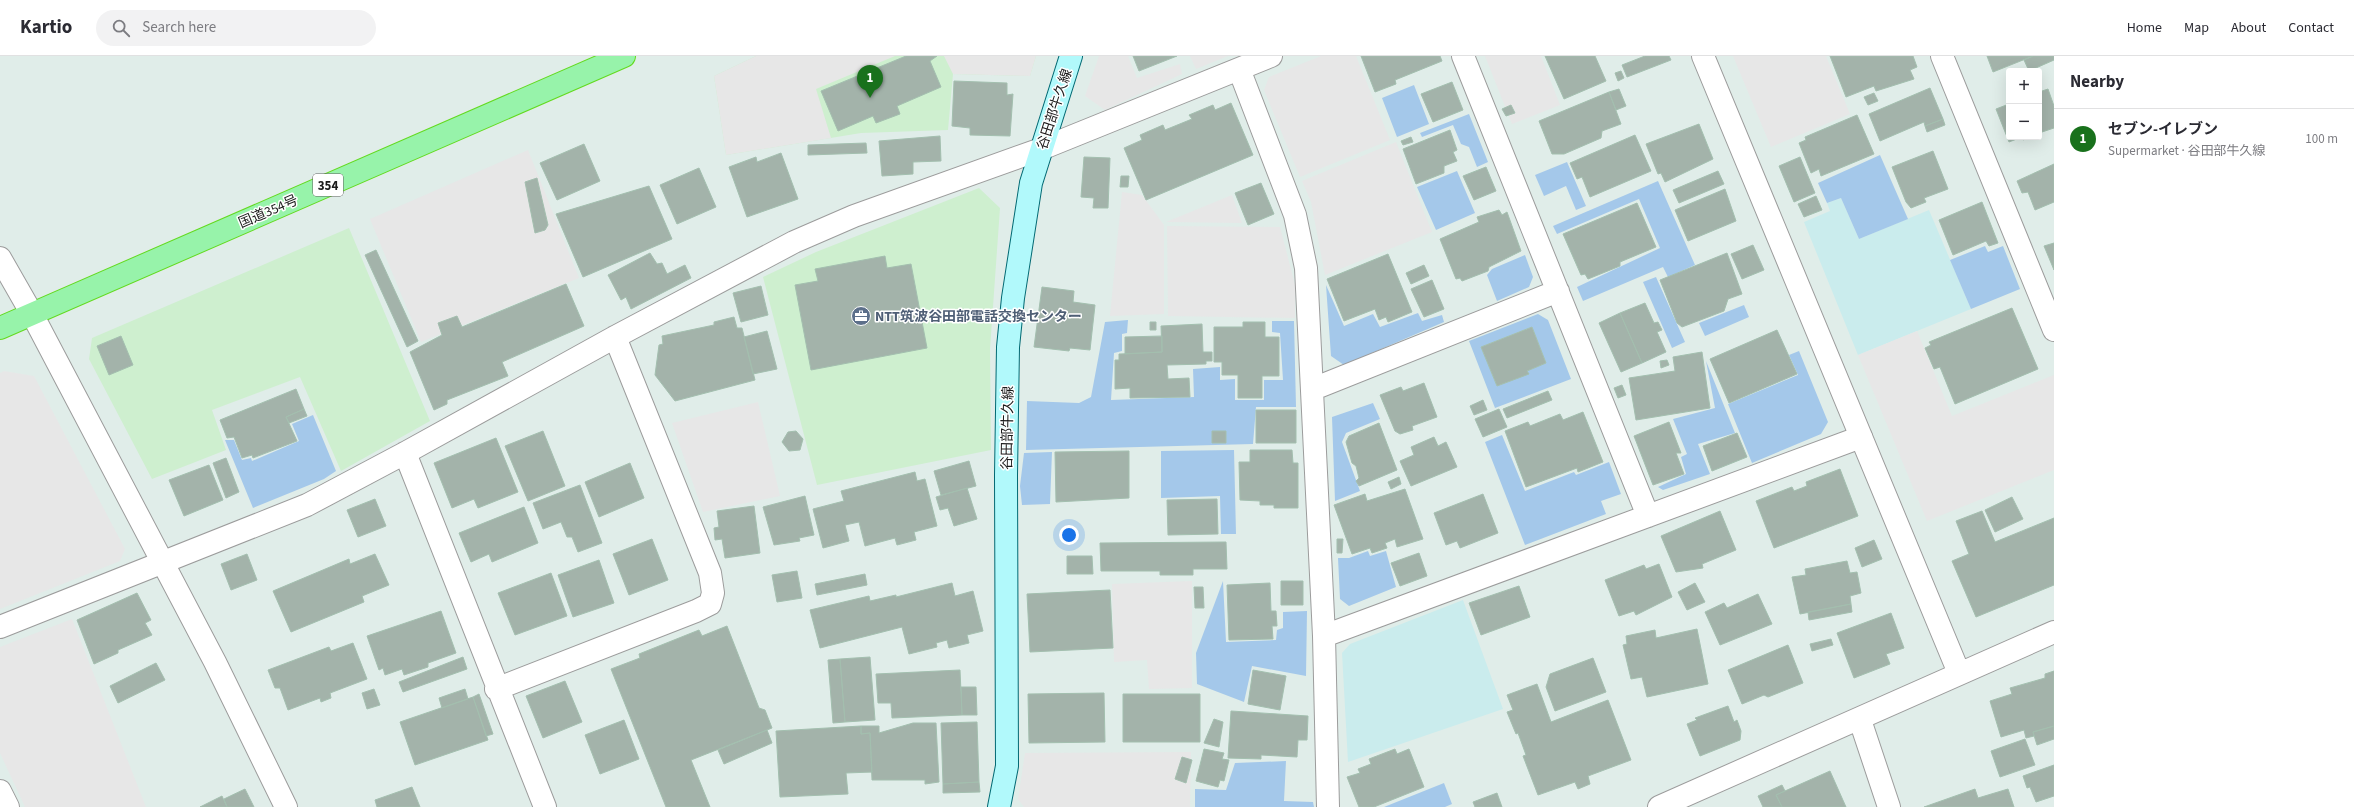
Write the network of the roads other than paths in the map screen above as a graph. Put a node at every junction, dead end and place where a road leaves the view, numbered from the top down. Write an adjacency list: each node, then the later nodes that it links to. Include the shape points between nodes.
1 (624, 56): 11 (highway, 国道354号 / 354)
2 (1071, 56): 8 (main road, 谷田部牛久線)
3 (1271, 56): 7 (street)
4 (1463, 56): 10 (street)
5 (1704, 56): 16 (street)
6 (1942, 56): 13 (street)
7 (1239, 69): 8 (street); 15 (street, via 1288,194 1301,238 1309,299)
8 (1041, 149): 14 (street, via 854,216 794,242); 30 (main road, 谷田部牛久線, via 1031,183 1018,258 1008,347 1008,727 1007,766)
9 (0, 258): 11 (street)
10 (1558, 291): 15 (street); 18 (street)
11 (32, 314): 12 (highway, 国道354号 / 354); 19 (street)
12 (0, 328)
13 (2054, 330)
14 (615, 337): 17 (street); 24 (street, via 710,573 714,593 710,604 696,611)
15 (1313, 389): 22 (street)
16 (1861, 437): 18 (street); 23 (street)
17 (405, 453): 19 (street, via 306,505); 24 (street)
18 (1648, 516): 22 (street)
19 (164, 563): 20 (street); 28 (street)
20 (0, 627)
21 (2054, 632): 23 (street)
22 (1324, 636): 31 (street)
23 (1959, 673): 25 (street)
24 (496, 689): 29 (street)
25 (1860, 720): 32 (street); 33 (street)
26 (0, 791): 27 (street)
27 (8, 807)
28 (286, 807)
29 (544, 807)
30 (1000, 807)
31 (1328, 807)
32 (1659, 807)
33 (1889, 807)

